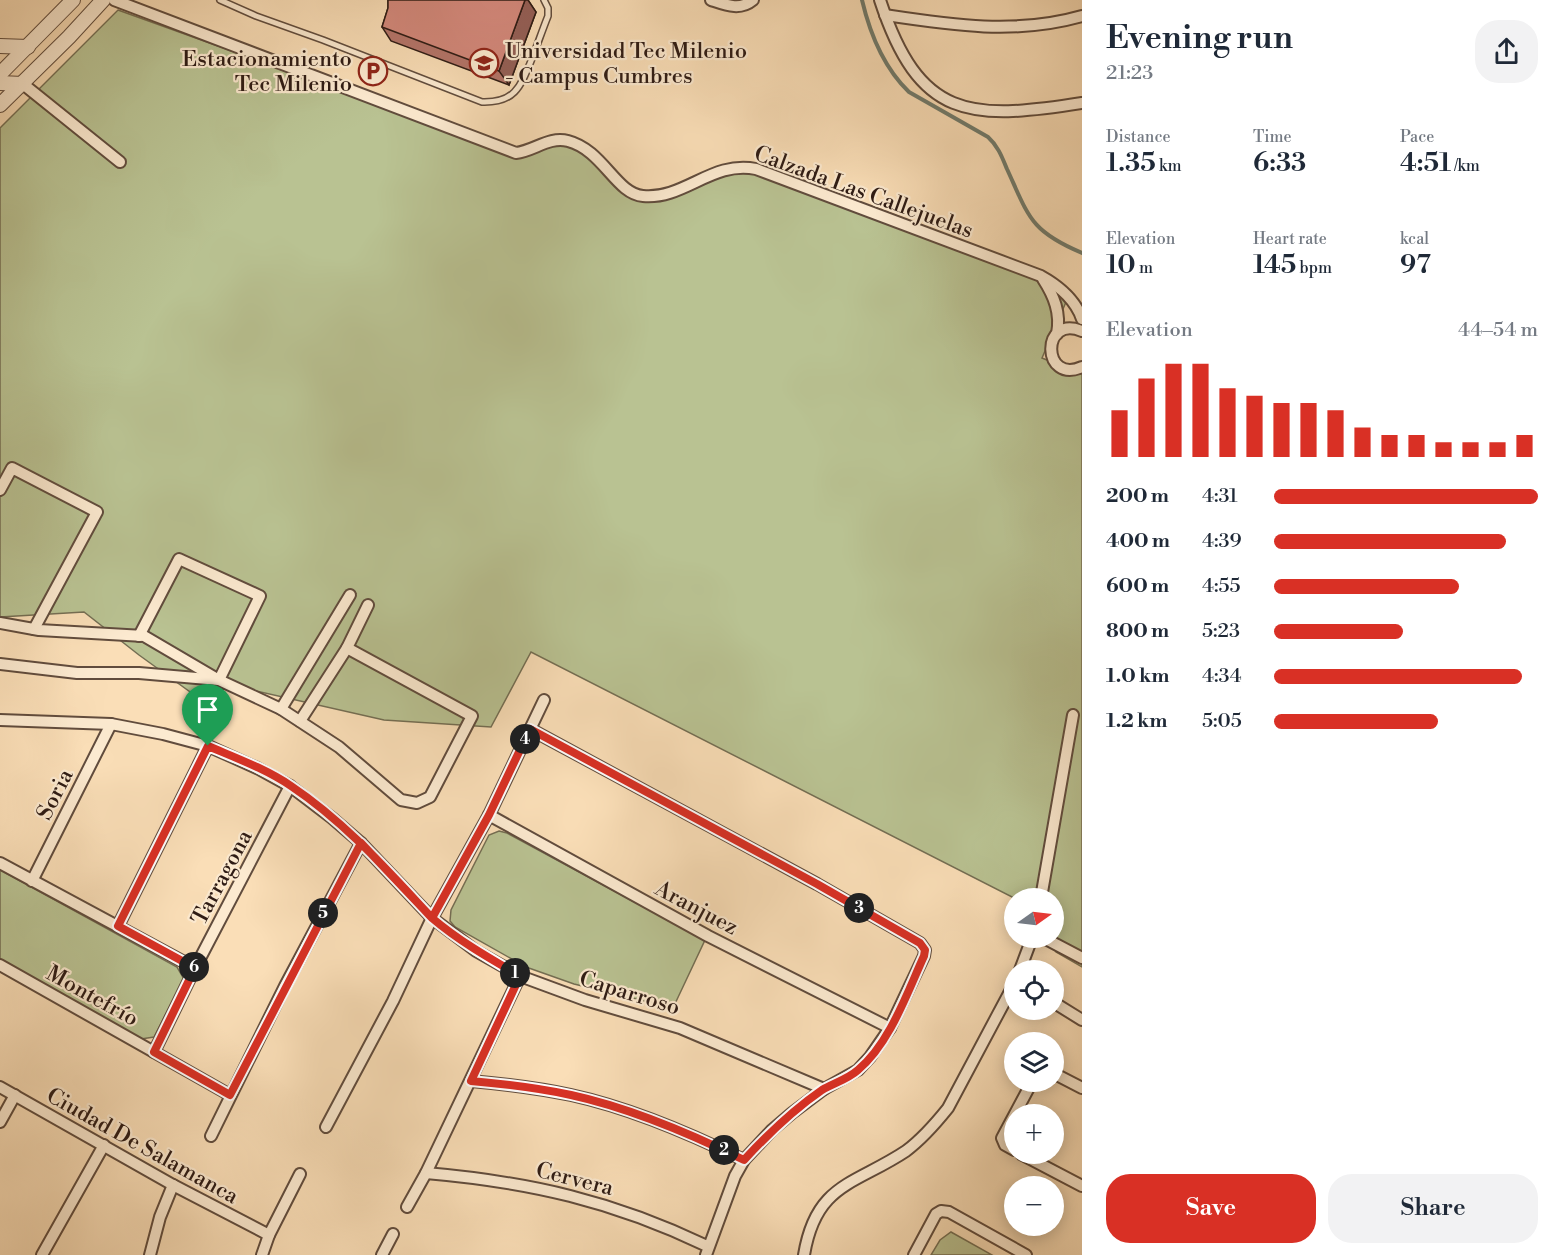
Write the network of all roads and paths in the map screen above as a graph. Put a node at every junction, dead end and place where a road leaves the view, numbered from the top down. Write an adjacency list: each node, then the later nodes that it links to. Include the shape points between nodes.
1 (73, 0): 12 (street)
2 (103, 0): 15 (street)
3 (114, 0): 19 (street, Calzada Las Callejuelas, via 516,153 552,140 568,141 587,149 627,192 640,196 669,193 720,170 748,167)
4 (220, 0): 5 (lane, via 482,102 506,99 521,85 548,16)
5 (544, 0)
6 (880, 0): 9 (street)
7 (718, 1): 8 (street, via 738,8)
8 (750, 2)
9 (885, 15): 10 (street, via 996,28); 16 (street, via 911,70 940,97 971,110 1005,113)
10 (1082, 16)
11 (0, 46): 12 (street)
12 (28, 47): 13 (street)
13 (0, 74)
14 (0, 83): 15 (street)
15 (23, 84): 17 (street); 18 (street)
16 (1082, 103)
17 (0, 105)
18 (120, 162)
19 (1041, 276): 20 (street, Calzada Las Callejuelas, via 1058,285); 22 (street, via 1056,306)
20 (1082, 319)
21 (1082, 331): 22 (street, via 1069,328)
22 (1057, 334): 23 (street, via 1051,346 1053,359 1063,369)
23 (1082, 368)
24 (0, 490): 28 (street, via 12,468 96,512)
25 (350, 595): 34 (street)
26 (368, 605): 30 (street)
27 (0, 623): 28 (street)
28 (34, 629): 29 (street)
29 (139, 636): 32 (street, via 165,646); 32 (street, via 179,560 260,596)
30 (347, 648): 37 (street); 37 (street, via 472,716 430,797 417,803 401,800 339,747)
31 (0, 664): 32 (street, via 77,673 139,673)
32 (219, 680): 34 (street)
33 (544, 700): 39 (street)
34 (281, 709): 37 (street)
35 (1073, 715): 46 (street)
36 (1, 721): 38 (street, Caparroso)
37 (300, 721)
38 (111, 724): 40 (street, Caparroso); 45 (street, Soria)
39 (530, 729): 42 (street); 57 (street, via 920,943 924,956)
40 (208, 746): 41 (street, Caparroso); 48 (street)
41 (290, 786): 43 (street, Caparroso); 52 (street, Tarragona)
42 (489, 815): 47 (street); 57 (street, Aranjuez, via 708,936)
43 (361, 843): 47 (street, Caparroso); 65 (street)
44 (0, 863): 45 (street)
45 (32, 881): 48 (street)
46 (1043, 888)
47 (432, 918): 53 (street, Caparroso, via 476,951); 67 (street)
48 (118, 926): 52 (street)
49 (1063, 948): 50 (street)
50 (1082, 958)
51 (0, 965): 58 (street, Montefrío)
52 (195, 968): 58 (street, Tarragona)
53 (520, 976): 60 (street); 63 (street, Caparroso, via 680,1028)
54 (1004, 1005): 84 (street, via 948,1108 905,1151 847,1183 826,1202 810,1229)
55 (1064, 1009): 56 (street)
56 (1082, 1020)
57 (890, 1028): 63 (street, via 858,1070)
58 (154, 1052): 65 (street, Montefrío)
59 (1064, 1078): 62 (street)
60 (471, 1081): 70 (street, via 582,1098 668,1126); 72 (street)
61 (0, 1087): 64 (street, Ciudad De Salamanca)
62 (1082, 1088)
63 (824, 1089): 70 (street, via 772,1130)
64 (15, 1095): 66 (street); 69 (street, Ciudad De Salamanca)
65 (230, 1095): 68 (street)
66 (0, 1122)
67 (326, 1126)
68 (211, 1136)
69 (104, 1145): 74 (street, Ciudad De Salamanca); 80 (street)
70 (744, 1160): 79 (street)
71 (1040, 1164): 75 (street)
72 (426, 1173): 76 (street); 79 (street, Cervera, via 545,1189 620,1209 671,1229)
73 (300, 1174): 78 (street)
74 (173, 1185): 78 (street, Ciudad De Salamanca); 81 (street)
75 (1082, 1186)
76 (407, 1208)
77 (393, 1233): 83 (street)
78 (269, 1235): 82 (street)
79 (706, 1250)
80 (42, 1255)
81 (150, 1255)
82 (262, 1255)
83 (382, 1255)
84 (804, 1255)
85 (914, 1255): 86 (street, via 941,1211)
86 (1026, 1255)

